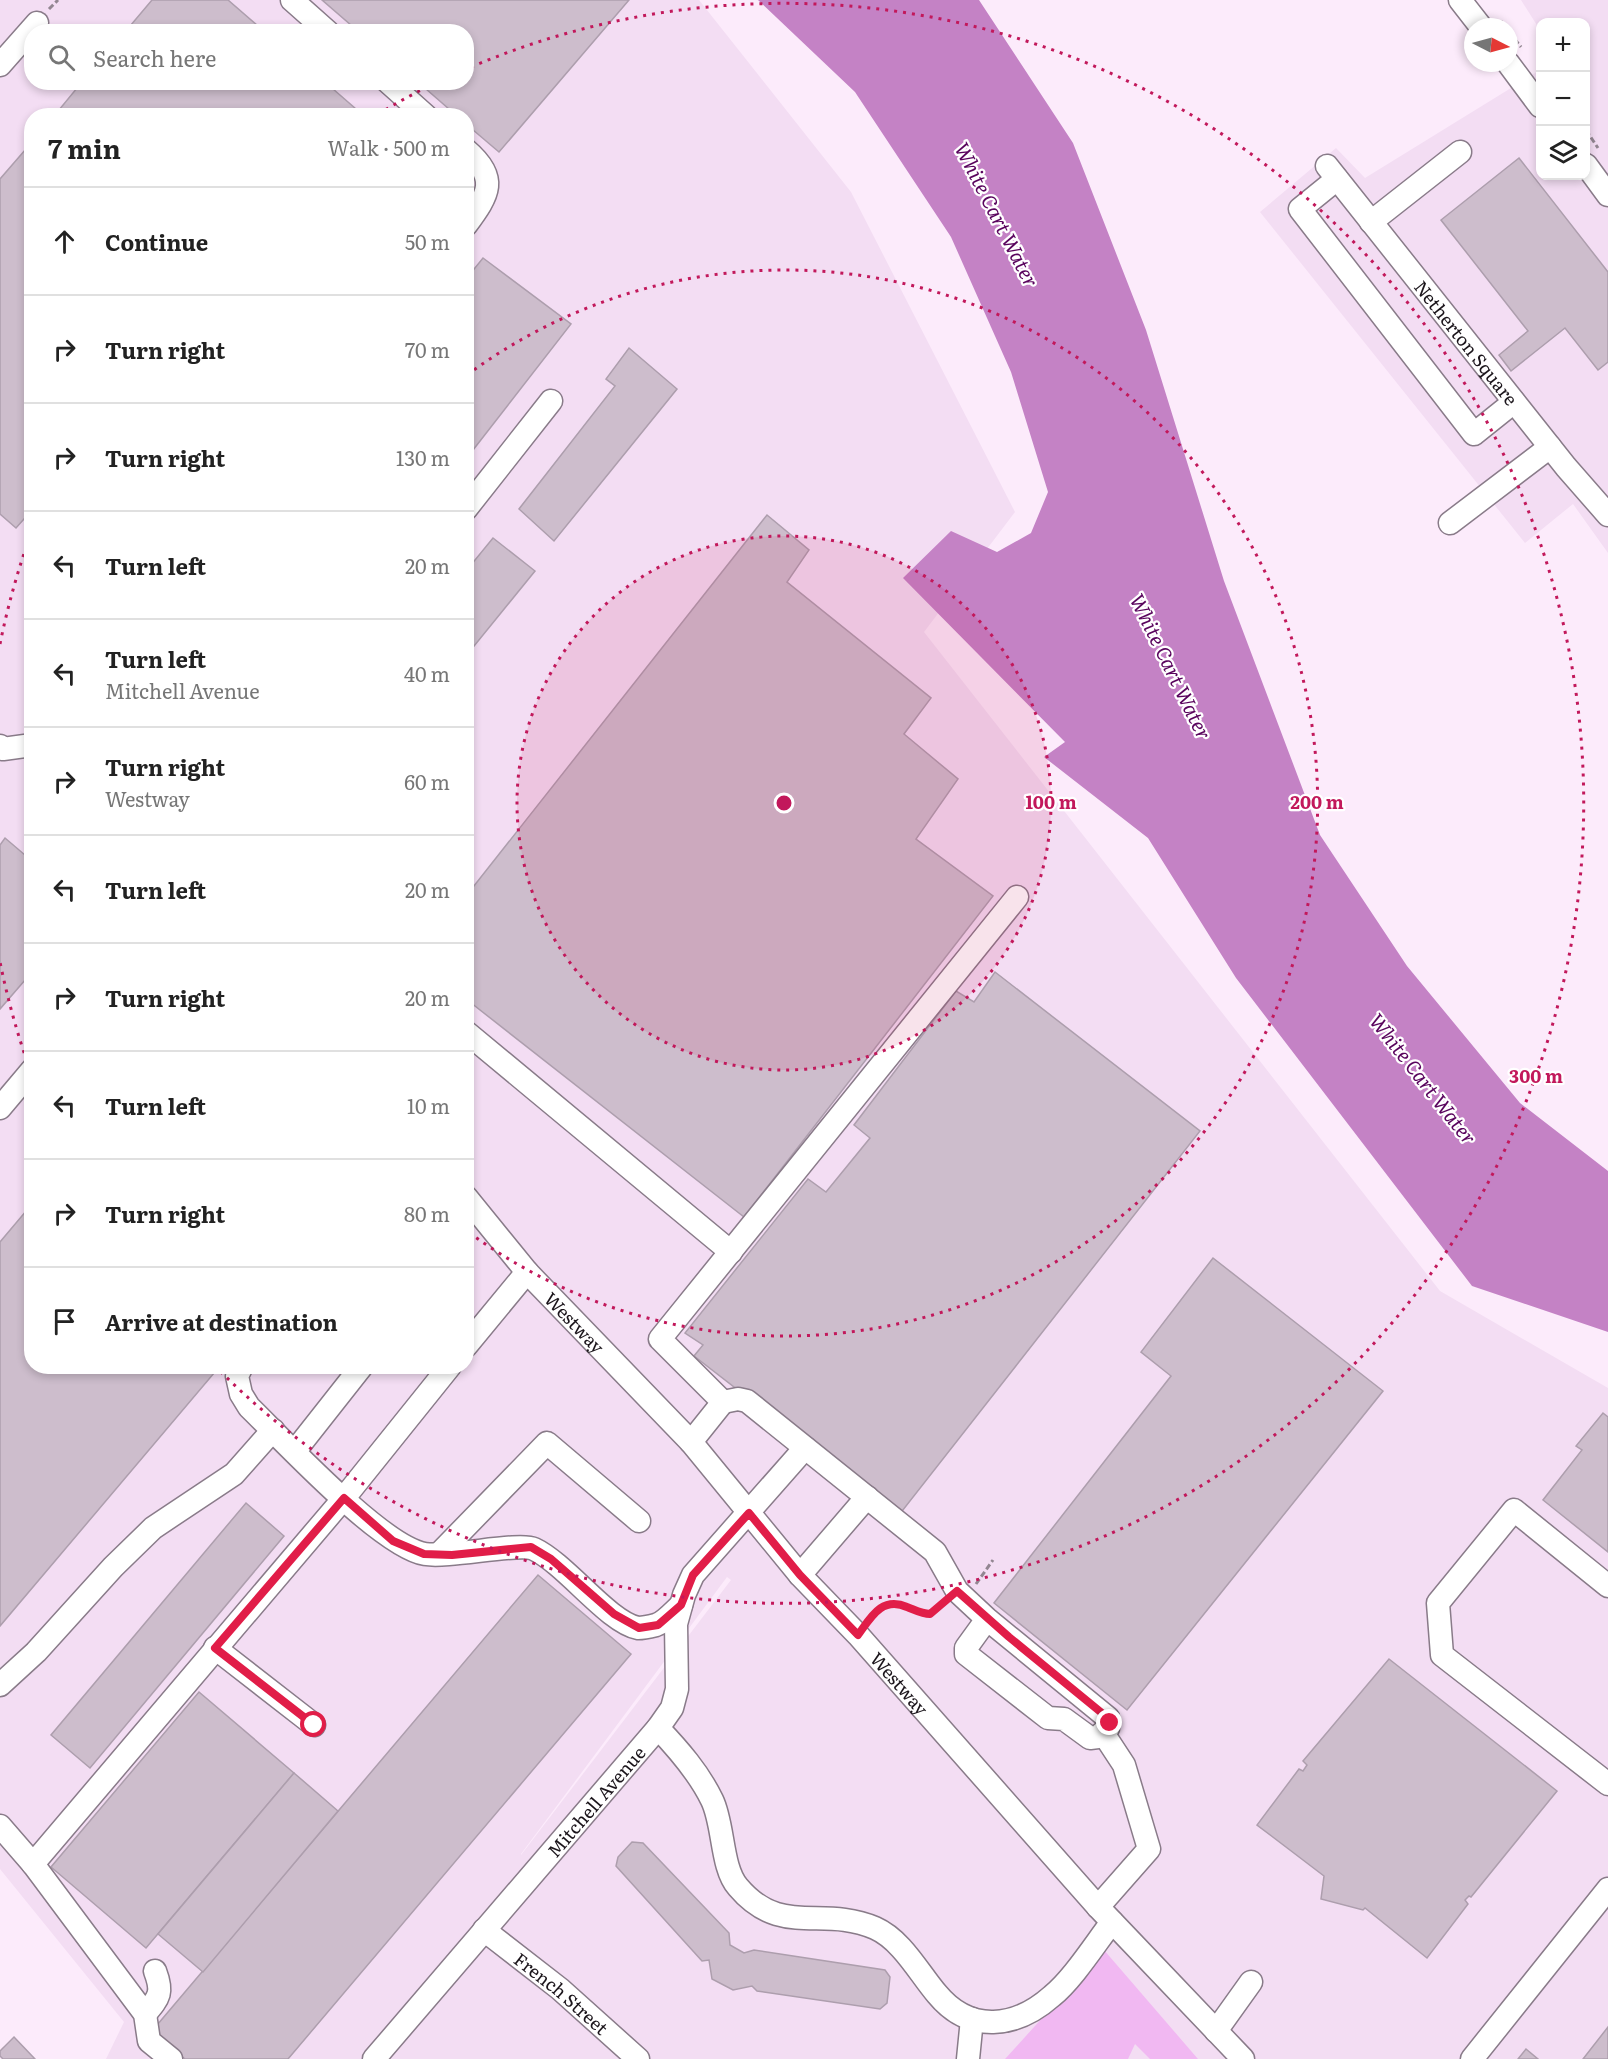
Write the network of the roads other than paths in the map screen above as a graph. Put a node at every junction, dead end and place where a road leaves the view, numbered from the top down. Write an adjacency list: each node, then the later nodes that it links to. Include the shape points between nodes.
1 (292, 0): 4 (street)
2 (1460, 0): 3 (street)
3 (1474, 18)
4 (319, 24)
5 (24, 37): 6 (street)
6 (0, 64)
7 (1515, 72): 9 (street)
8 (397, 90): 10 (street)
9 (1536, 101)
10 (417, 108)
11 (1460, 152): 16 (street)
12 (474, 157): 15 (street, via 483,165 488,186 484,201)
13 (1595, 161): 14 (street)
14 (1608, 195)
15 (474, 214)
16 (1371, 222): 18 (street, Netherton Square); 18 (street, Netherton Square, via 1332,173 1300,209 1474,434)
17 (550, 401): 20 (street)
18 (1514, 402): 19 (street, Netherton Square)
19 (1550, 447): 21 (street, Netherton Square); 22 (street)
20 (474, 499)
21 (1608, 515)
22 (1450, 523)
23 (24, 746): 24 (street)
24 (1, 750)
25 (1017, 897): 30 (street)
26 (474, 1042): 30 (street)
27 (24, 1080): 28 (street)
28 (0, 1108)
29 (474, 1207): 31 (street, Westway)
30 (731, 1252): 36 (street, via 660,1340)
31 (527, 1272): 32 (street); 38 (street, Westway)
32 (474, 1336)
33 (238, 1374): 37 (street, via 241,1394 249,1407)
34 (356, 1374): 40 (street)
35 (444, 1374): 42 (street)
36 (723, 1402): 38 (street); 39 (street, via 747,1401)
37 (273, 1430): 40 (street); 51 (street, via 234,1474 153,1528 36,1653)
38 (691, 1442): 43 (street, Westway)
39 (805, 1448): 41 (street); 43 (street, Mitchell Avenue)
40 (295, 1451): 42 (street)
41 (867, 1497): 46 (street); 49 (street, via 935,1552 957,1591)
42 (344, 1498): 45 (street, via 393,1541 424,1554); 50 (street)
43 (749, 1513): 46 (street, Westway); 48 (street, Mitchell Avenue, via 693,1575)
44 (639, 1521): 45 (street, via 547,1443)
45 (439, 1554): 48 (street, via 531,1547 551,1559 614,1614 639,1628 658,1625)
46 (800, 1575): 59 (street, Westway, via 858,1635)
47 (1608, 1586): 55 (street, via 1514,1510 1438,1603 1442,1655)
48 (681, 1605): 53 (street, Mitchell Avenue, via 676,1624 677,1689 672,1708)
49 (987, 1619): 54 (street, via 1108,1718 1110,1723); 54 (street, via 966,1648 966,1654 1048,1718 1064,1719 1090,1738)
50 (215, 1648): 52 (street); 57 (street)
51 (0, 1685)
52 (314, 1725)
53 (658, 1728): 60 (street, Mitchell Avenue); 64 (street, via 682,1754 713,1801 735,1884 751,1902 773,1915 799,1920 851,1919 878,1929 902,1950 939,1997)
54 (1103, 1733): 59 (street, via 1124,1765 1149,1850)
55 (1608, 1784)
56 (0, 1826): 57 (street)
57 (33, 1864): 63 (street)
58 (1608, 1889): 71 (street)
59 (1105, 1915): 64 (street, via 1053,1996 1017,2020 990,2023); 65 (street, Westway)
60 (484, 1930): 67 (street, Mitchell Avenue); 68 (street, French Street, via 560,1989)
61 (155, 1971): 63 (street, via 160,1986 156,2001)
62 (1251, 1982): 65 (street)
63 (145, 2014): 66 (street, via 149,2041)
64 (972, 2019): 69 (street)
65 (1216, 2031): 70 (street, Westway)
66 (171, 2059)
67 (374, 2059)
68 (638, 2059)
69 (968, 2059)
70 (1243, 2059)
71 (1472, 2059)

